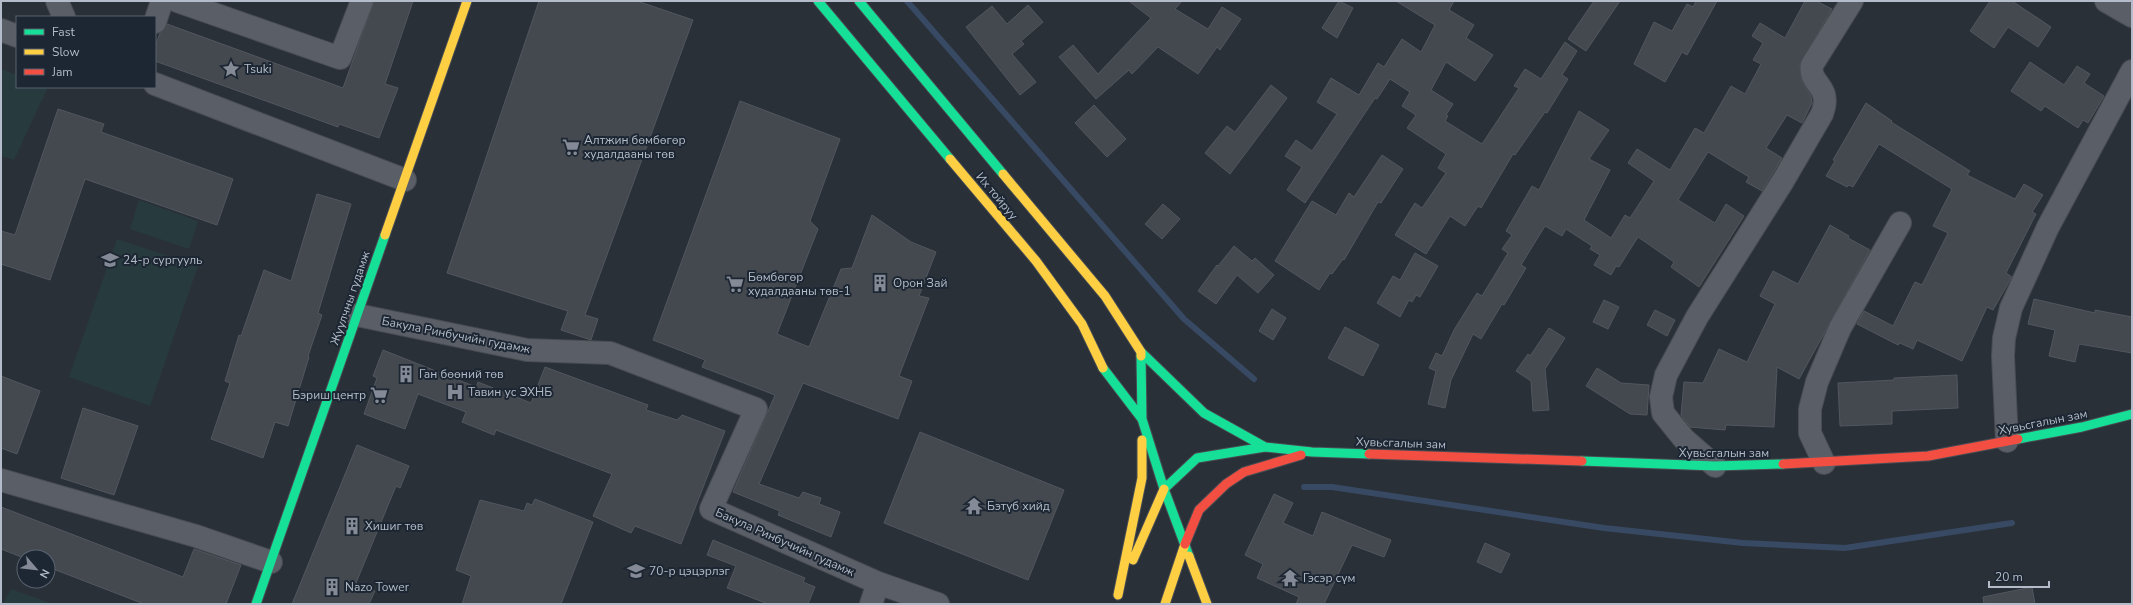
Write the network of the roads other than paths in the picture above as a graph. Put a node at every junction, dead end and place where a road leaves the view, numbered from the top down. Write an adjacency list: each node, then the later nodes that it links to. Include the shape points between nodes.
1 (56, 1): 10 (street)
2 (162, 1): 12 (street)
3 (177, 1): 4 (street, via 340,58)
4 (362, 1)
5 (467, 1): 17 (main road, Жуулчны гудамж)
6 (818, 1): 22 (main road, Их тойруу, via 1036,261 1082,324 1103,368)
7 (859, 1): 20 (main road, Их тойруу, via 1105,296)
8 (1852, 1): 27 (street, via 1812,65 1813,76 1825,94 1822,114 1697,317 1666,375 1661,397 1663,413 1684,439)
9 (2106, 1): 11 (street)
10 (64, 16)
11 (2132, 16)
12 (156, 19)
13 (1, 30): 14 (street)
14 (16, 36)
15 (2132, 71): 23 (street, via 2048,227 2011,308 2002,356)
16 (156, 84): 17 (street)
17 (405, 180): 19 (main road, Жуулчны гудамж)
18 (1900, 223): 26 (street, via 1840,328 1817,382 1810,409 1810,433)
19 (357, 315): 31 (main road, Жуулчны гудамж); 32 (street, Бакула Ринбучийн гудамж, via 526,350 610,353 756,409 711,510)
20 (1141, 352): 22 (main road, Их тойруу); 24 (main road, via 1204,413)
21 (2132, 414): 23 (main road, Хувьсгалын зам, via 2082,427)
22 (1142, 419): 29 (main road, Их тойруу); 33 (main road, via 1142,478)
23 (2007, 441): 26 (main road, Хувьсгалын зам, via 1928,456)
24 (1265, 447): 25 (main road); 29 (main road, via 1197,458)
25 (1312, 452): 27 (main road, Хувьсгалын зам); 30 (main road, via 1244,472 1226,484 1199,510)
26 (1824, 463): 27 (main road, Хувьсгалын зам)
27 (1715, 466)
28 (1, 480): 31 (street, via 196,536)
29 (1164, 489): 30 (main road, Их тойруу); 33 (main road)
30 (1185, 544): 38 (main road); 39 (main road)
31 (271, 562): 34 (main road, Жуулчны гудамж)
32 (878, 582): 35 (street); 36 (street)
33 (1118, 595): 37 (main road)
34 (256, 604)
35 (871, 604)
36 (938, 604)
37 (1114, 604)
38 (1165, 604)
39 (1207, 604)

